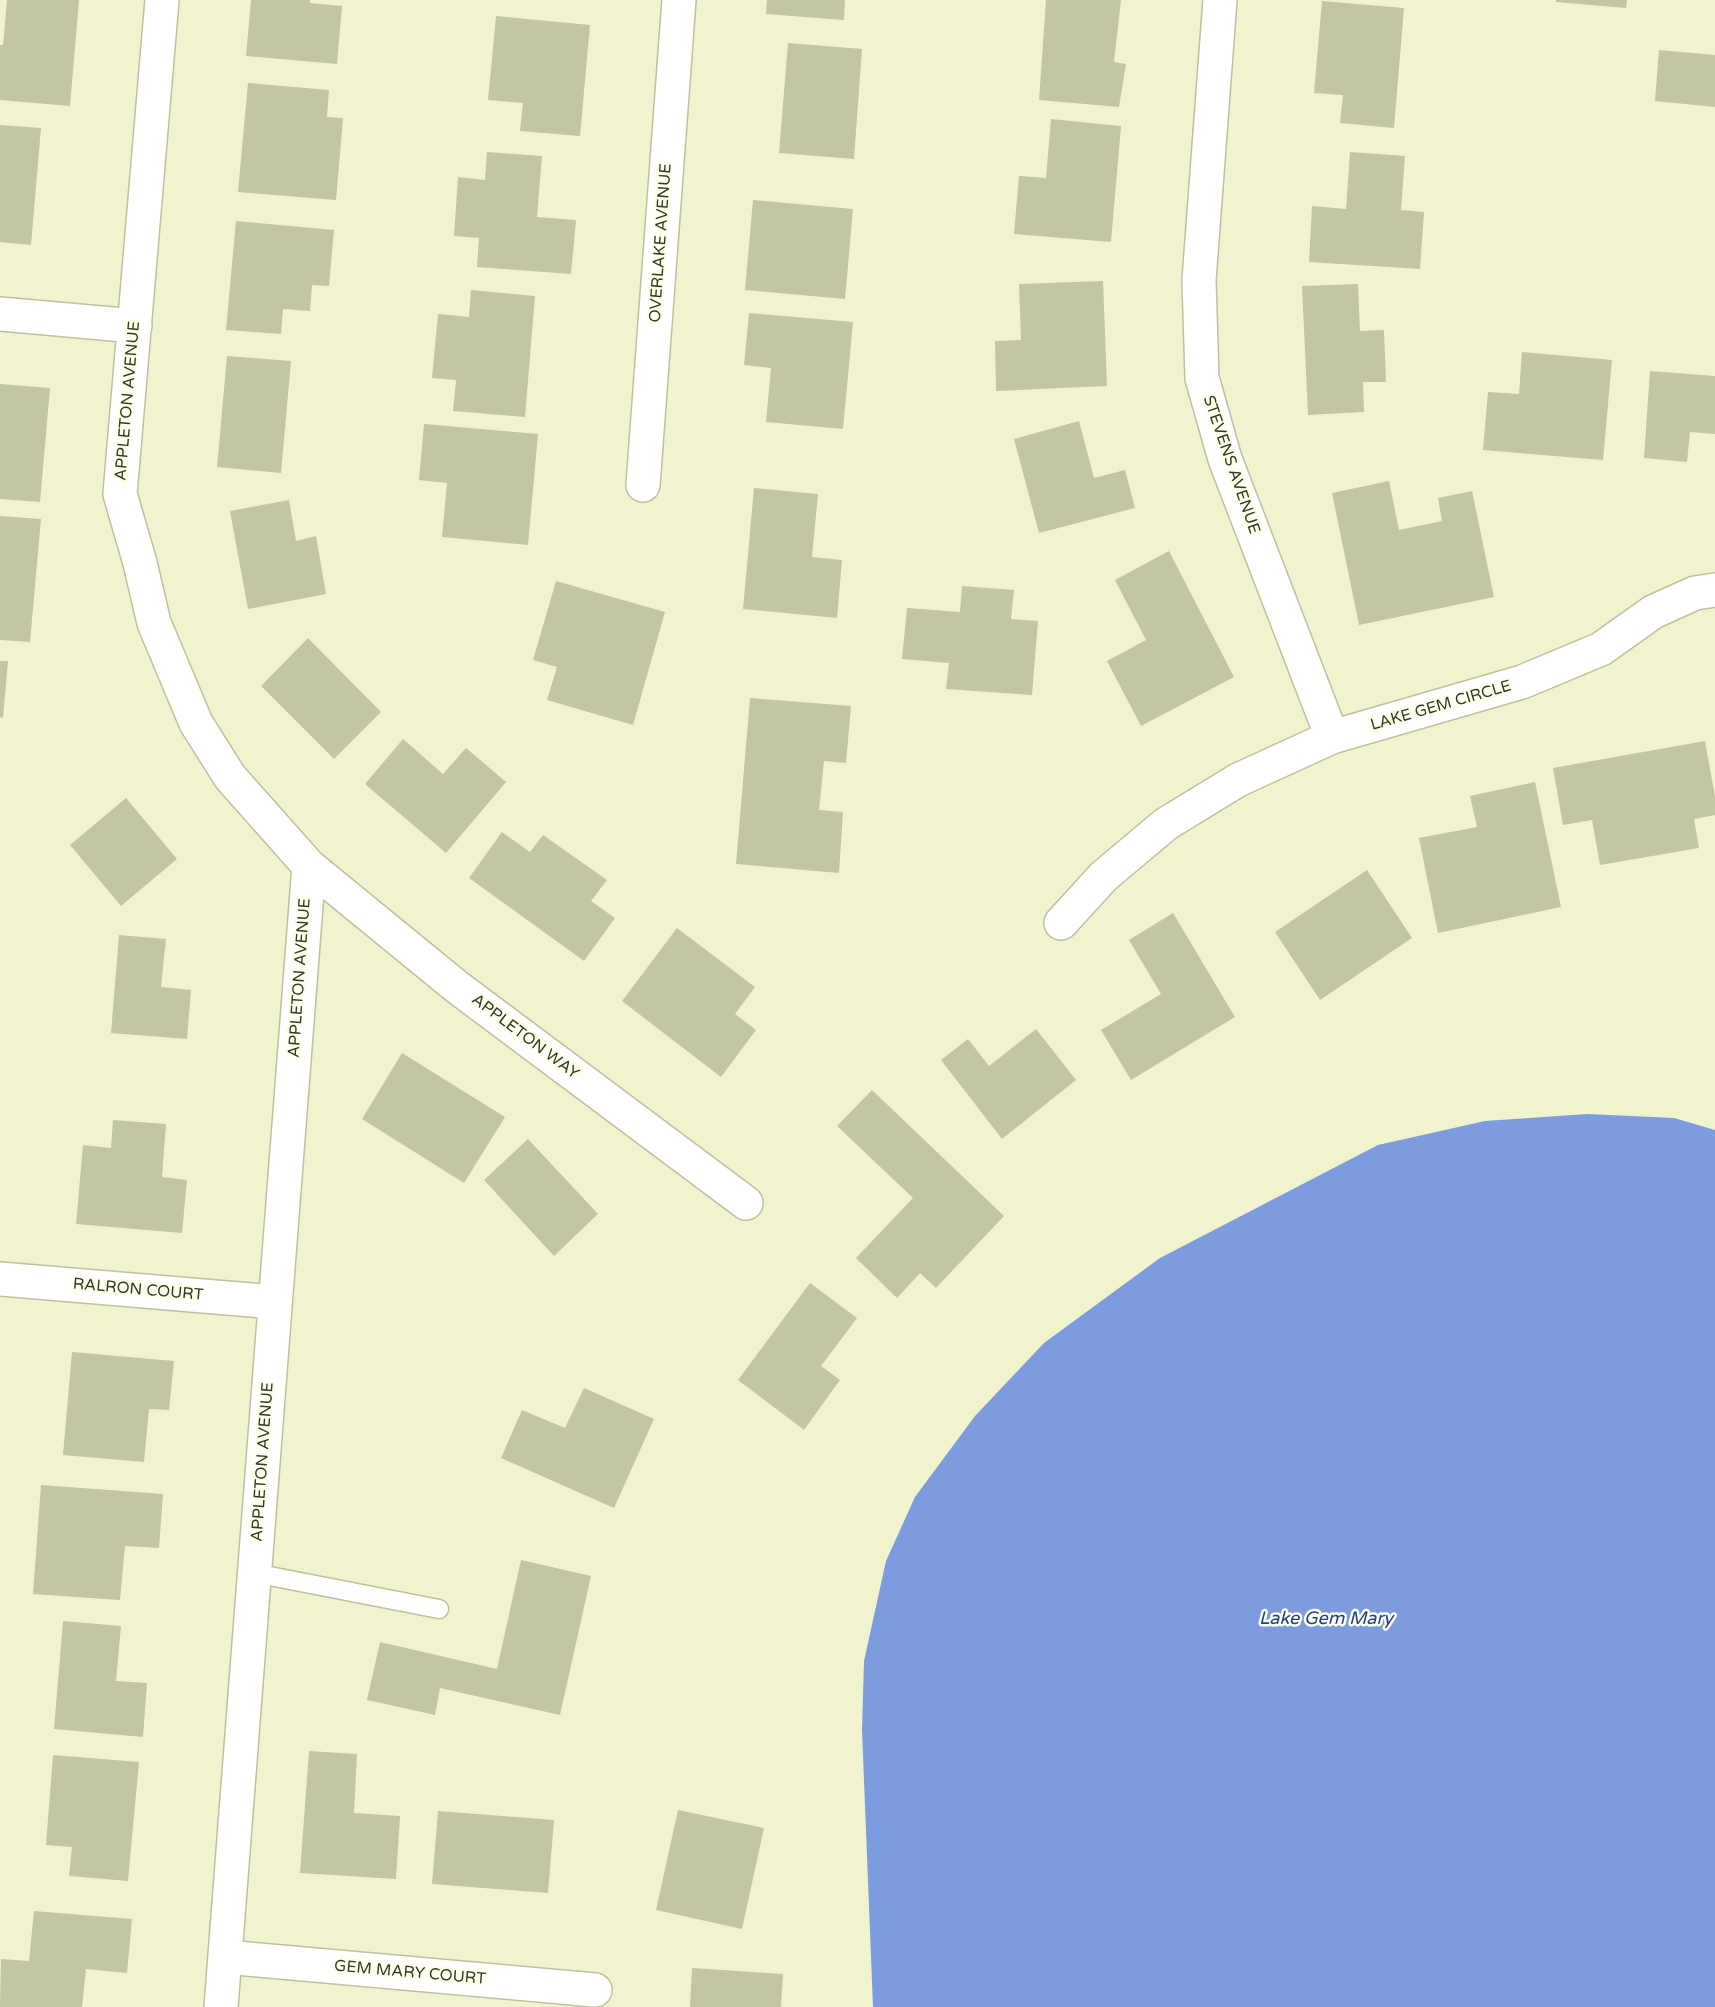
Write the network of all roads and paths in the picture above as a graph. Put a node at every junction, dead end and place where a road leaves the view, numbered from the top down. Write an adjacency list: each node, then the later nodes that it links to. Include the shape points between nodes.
1 (162, 0): 5 (street, APPLETON AVENUE)
2 (679, 0): 6 (street, OVERLAKE AVENUE)
3 (1221, 0): 8 (street, STEVENS AVENUE, via 1199,280 1202,378 1225,459)
4 (0, 314): 5 (street)
5 (135, 326): 9 (street, APPLETON AVENUE, via 120,494 154,623 196,723 230,777)
6 (643, 485)
7 (1715, 590): 8 (street, LAKE GEM CIRCLE, via 1695,592 1653,612 1601,649 1522,682)
8 (1332, 736): 10 (street, LAKE GEM CIRCLE, via 1238,780 1166,824 1104,876)
9 (309, 866): 11 (street, APPLETON WAY, via 457,987); 13 (street, APPLETON AVENUE)
10 (1061, 923)
11 (746, 1203)
12 (0, 1279): 13 (street, RALRON COURT)
13 (275, 1302): 14 (street, APPLETON AVENUE)
14 (254, 1573): 15 (lane); 16 (street, APPLETON AVENUE)
15 (439, 1610)
16 (225, 1957): 17 (street, GEM MARY COURT); 18 (street, APPLETON AVENUE)
17 (595, 1989)
18 (221, 2007)

